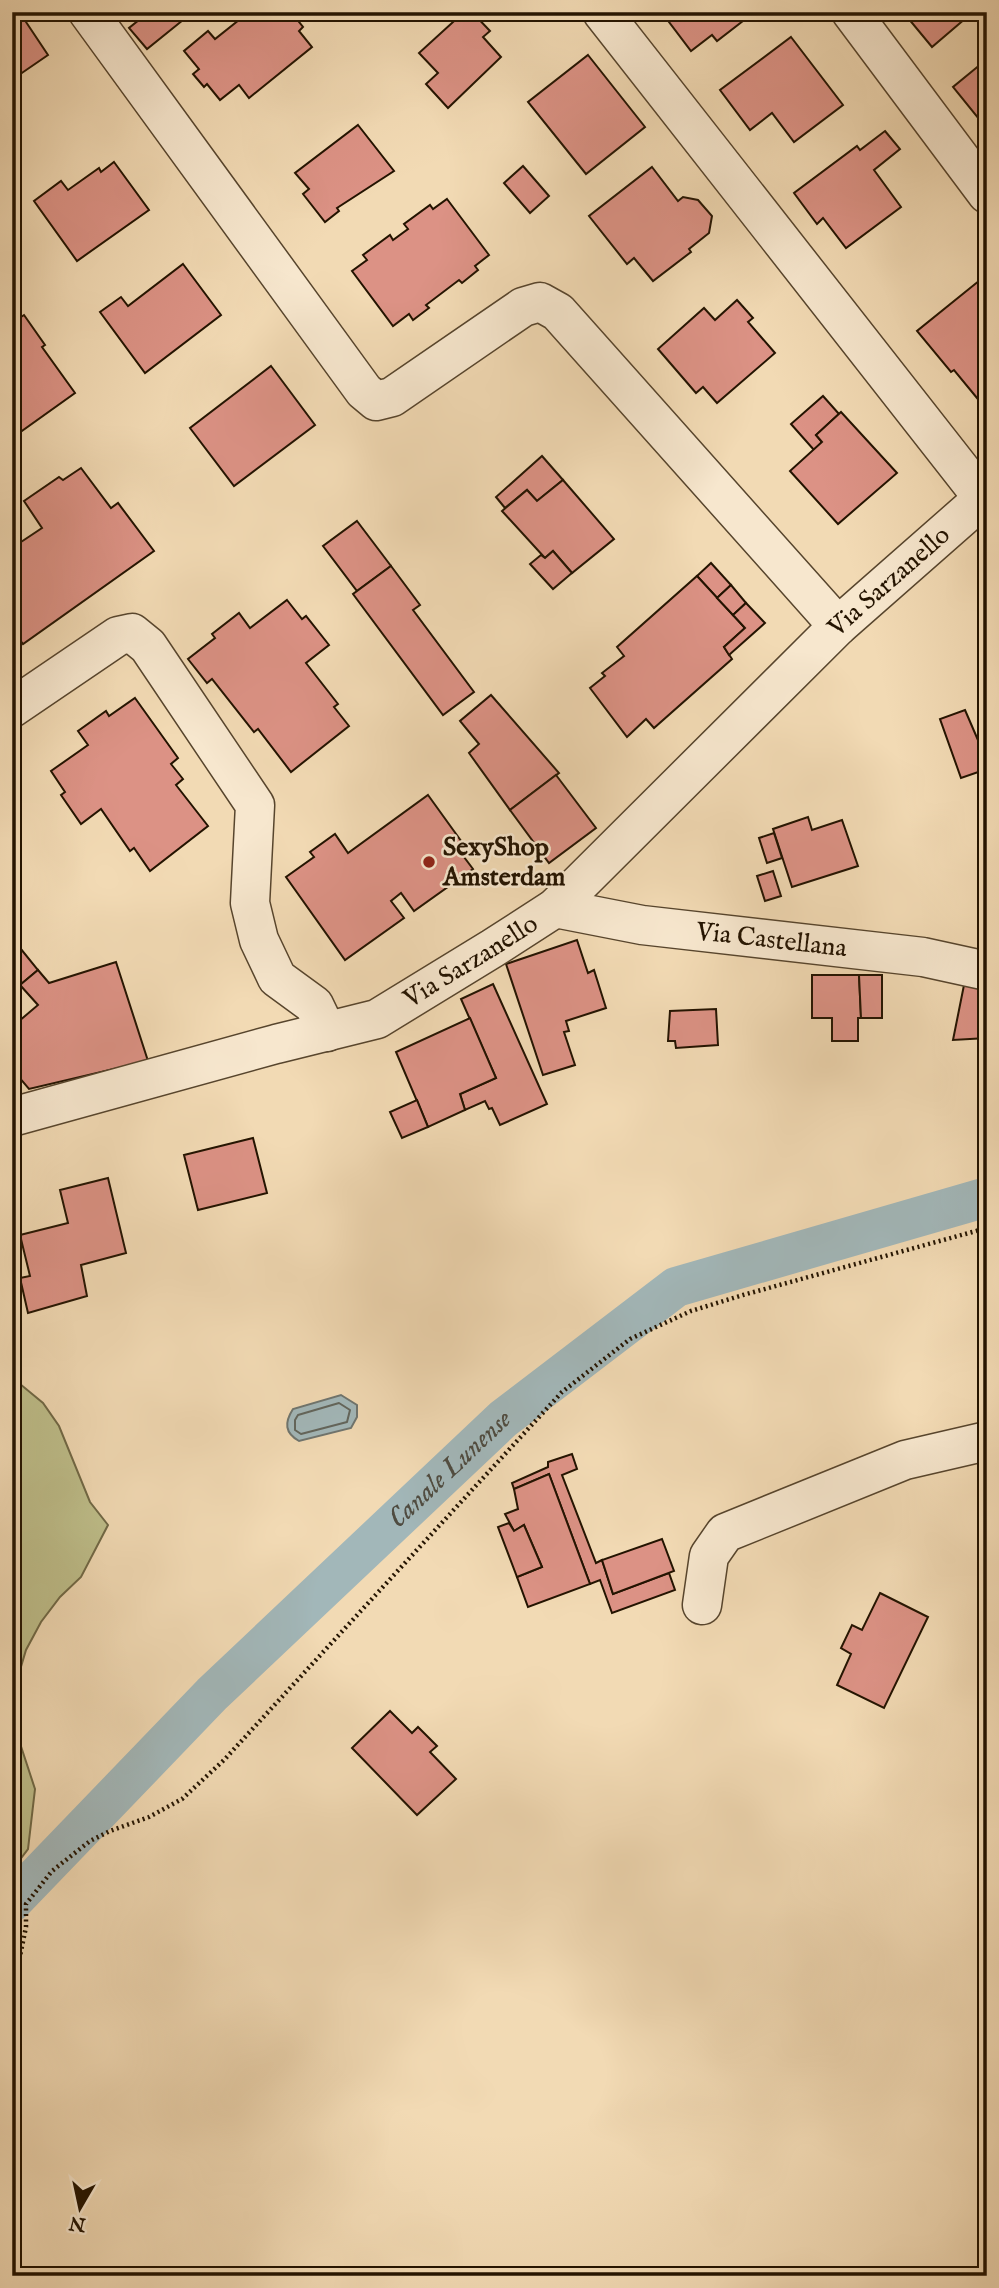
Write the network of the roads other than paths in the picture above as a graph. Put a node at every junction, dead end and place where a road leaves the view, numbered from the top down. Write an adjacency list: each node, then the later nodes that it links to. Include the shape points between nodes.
1 (88, 12): 6 (street, via 363,391 376,401 392,397 523,307 540,302 558,312)
2 (602, 12): 5 (street)
3 (851, 12): 4 (street)
4 (987, 194)
5 (985, 496): 6 (street, Via Sarzanello)
6 (838, 626): 8 (street, Via Sarzanello)
7 (12, 708): 10 (street, via 118,636 132,633 148,646 255,805 250,903 258,940 277,978 314,1005)
8 (555, 908): 9 (street, Via Castellana, via 642,925 923,957); 10 (street, Via Sarzanello, via 377,1019)
9 (987, 971)
10 (327, 1032): 11 (street, Via Sarzanello)
11 (18, 1105)
12 (987, 1441): 13 (street, via 905,1460 724,1533 709,1556)
13 (702, 1605)

